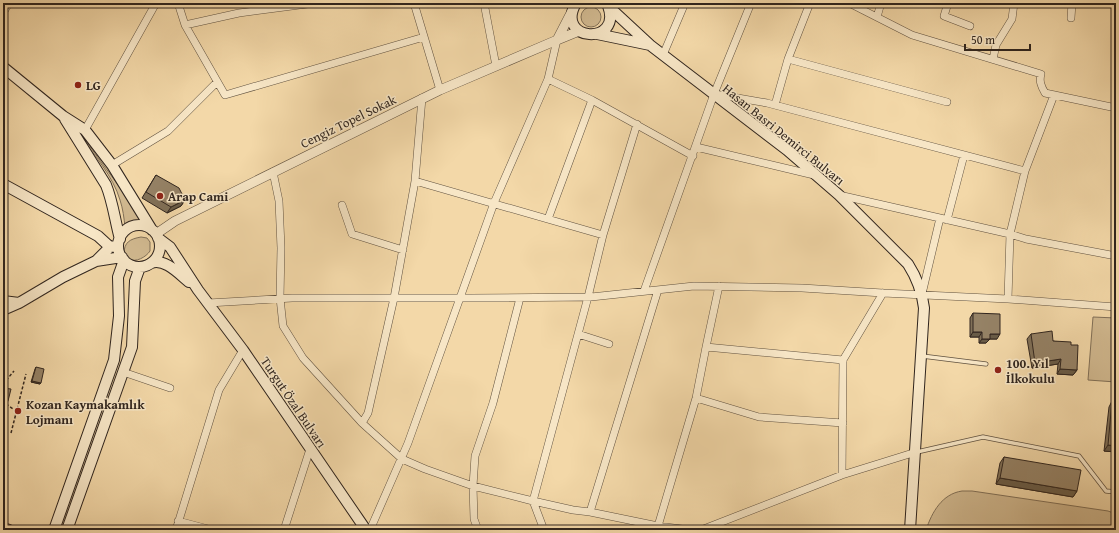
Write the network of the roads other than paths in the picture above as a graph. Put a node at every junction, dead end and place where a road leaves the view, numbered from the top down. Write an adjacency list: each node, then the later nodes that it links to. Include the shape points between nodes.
1 (8, 3): 17 (street)
2 (156, 3): 44 (street)
3 (178, 3): 20 (street)
4 (315, 3): 20 (street, via 239,13)
5 (414, 3): 24 (street)
6 (484, 3): 30 (street)
7 (685, 3): 27 (street)
8 (751, 3): 35 (street)
9 (810, 3): 28 (street)
10 (849, 3): 18 (street)
11 (881, 3): 18 (street)
12 (948, 3): 21 (street, via 944,16)
13 (1014, 3): 29 (street, via 1012,19 996,45)
14 (1072, 3): 19 (street)
15 (607, 4): 23 (main road, via 610,20 603,31); 26 (main road, Hasan Basri Demirci Bulvarı)
16 (575, 5): 22 (main road, via 572,21); 25 (street)
17 (3, 13)
18 (877, 17): 29 (street, via 912,35)
19 (1071, 18)
20 (186, 25): 33 (street)
21 (970, 26)
22 (579, 31): 23 (main road, Hasan Basri Demirci Bulvarı); 25 (street, Cengiz Topel Sokak)
23 (597, 34): 26 (main road, Hasan Basri Demirci Bulvarı)
24 (424, 37): 33 (street, via 225,96); 34 (street)
25 (557, 40): 30 (street, Cengiz Topel Sokak); 32 (street)
26 (650, 45): 27 (main road, Hasan Basri Demirci Bulvarı)
27 (663, 55): 35 (main road, Hasan Basri Demirci Bulvarı)
28 (788, 59): 39 (street); 40 (street)
29 (993, 59): 36 (street, via 1041,74 1041,86 1045,93)
30 (496, 66): 34 (street, Cengiz Topel Sokak)
31 (3, 67): 42 (main road, Turgut Özal Bulvarı)
32 (548, 80): 38 (street); 55 (street)
33 (217, 82): 48 (street, via 168,131)
34 (440, 90): 37 (street, Cengiz Topel Sokak)
35 (714, 94): 40 (street); 45 (street); 51 (main road, Hasan Basri Demirci Bulvarı)
36 (1054, 95): 41 (street); 49 (street)
37 (422, 98): 50 (street, Cengiz Topel Sokak); 52 (street)
38 (592, 100): 43 (street); 57 (street)
39 (947, 102)
40 (775, 105): 46 (street)
41 (1116, 108)
42 (63, 116): 44 (main road, Turgut Özal Bulvarı); 62 (main road, Turgut Özal Bulvarı, via 111,196)
43 (637, 124): 47 (street); 61 (street)
44 (85, 130): 48 (main road, Turgut Özal Bulvarı)
45 (696, 147): 47 (street); 51 (street)
46 (964, 155): 49 (street); 58 (street)
47 (693, 156): 72 (street)
48 (112, 164): 59 (main road, Turgut Özal Bulvarı)
49 (1025, 171): 60 (street)
50 (273, 172): 59 (street, Cengiz Topel Sokak, via 175,221); 76 (street, via 279,202)
51 (817, 176): 54 (main road, Hasan Basri Demirci Bulvarı)
52 (415, 181): 55 (street); 63 (street)
53 (3, 184): 62 (main road)
54 (839, 195): 58 (street); 74 (main road, Hasan Basri Demirci Bulvarı, via 908,264 916,276)
55 (494, 203): 57 (street); 78 (street)
56 (342, 205): 63 (street, via 352,234)
57 (548, 219): 61 (street)
58 (943, 219): 60 (street); 74 (street)
59 (155, 234): 62 (main road, via 140,226 134,226 128,229); 67 (main road, via 160,247 159,253); 70 (main road, Turgut Özal Bulvarı, via 170,247)
60 (1010, 234): 64 (street, via 1026,240); 80 (street)
61 (603, 235): 75 (street)
62 (116, 244): 65 (main road, Turgut Özal Bulvarı); 66 (main road)
63 (403, 250): 77 (street)
64 (1116, 256)
65 (123, 258): 66 (main road); 68 (main road, via 131,265); 110 (main road, via 118,277 119,316 114,360)
66 (96, 261): 82 (main road)
67 (151, 263): 68 (main road); 70 (main road, Turgut Özal Bulvarı, via 162,263 174,269)
68 (140, 267): 93 (main road, via 135,281 132,347)
69 (719, 286): 71 (street); 73 (street); 88 (street)
70 (198, 290): 83 (main road, Turgut Özal Bulvarı)
71 (658, 290): 72 (street); 105 (street)
72 (644, 291): 75 (street)
73 (883, 293): 74 (street); 91 (street)
74 (922, 295): 80 (street); 90 (main road, Hasan Basri Demirci Bulvarı)
75 (588, 297): 79 (street); 86 (street)
76 (280, 298): 77 (street); 83 (street); 96 (street, via 283,326 303,358)
77 (394, 298): 78 (street); 96 (street, via 368,413)
78 (460, 298): 79 (street); 100 (street)
79 (520, 298): 102 (street, via 493,404 475,456)
80 (1008, 299): 84 (street)
81 (3, 301): 82 (main road)
82 (19, 302): 85 (main road)
83 (208, 303): 89 (main road, Turgut Özal Bulvarı)
84 (1116, 307)
85 (3, 310)
86 (578, 334): 87 (street); 104 (street)
87 (609, 344)
88 (706, 347): 91 (street); 95 (street)
89 (243, 350): 98 (main road, Turgut Özal Bulvarı); 106 (street, via 220,390)
90 (922, 356): 92 (lane); 99 (main road, Hasan Basri Demirci Bulvarı)
91 (843, 360): 97 (street)
92 (986, 364)
93 (123, 372): 94 (street); 111 (main road)
94 (170, 388)
95 (696, 398): 97 (street, via 759,417); 108 (street)
96 (362, 423): 100 (street)
97 (843, 423): 101 (street)
98 (310, 449): 114 (street); 115 (main road, Turgut Özal Bulvarı)
99 (916, 452): 101 (street); 103 (lane, via 983,437 1079,456 1106,491); 121 (main road, Hasan Basri Demirci Bulvarı)
100 (402, 459): 102 (street); 116 (street)
101 (842, 475): 120 (street)
102 (473, 486): 104 (street); 117 (street, via 474,519)
103 (1116, 492)
104 (533, 501): 105 (street); 118 (street)
105 (590, 512): 108 (street)
106 (178, 521): 112 (street); 113 (street)
107 (3, 528): 109 (main road)
108 (656, 528): 119 (street)
109 (9, 530)
110 (54, 530)
111 (66, 530)
112 (176, 530)
113 (212, 530)
114 (284, 530)
115 (366, 530)
116 (370, 530)
117 (478, 530)
118 (544, 530)
119 (690, 530)
120 (701, 530)
121 (910, 530)

